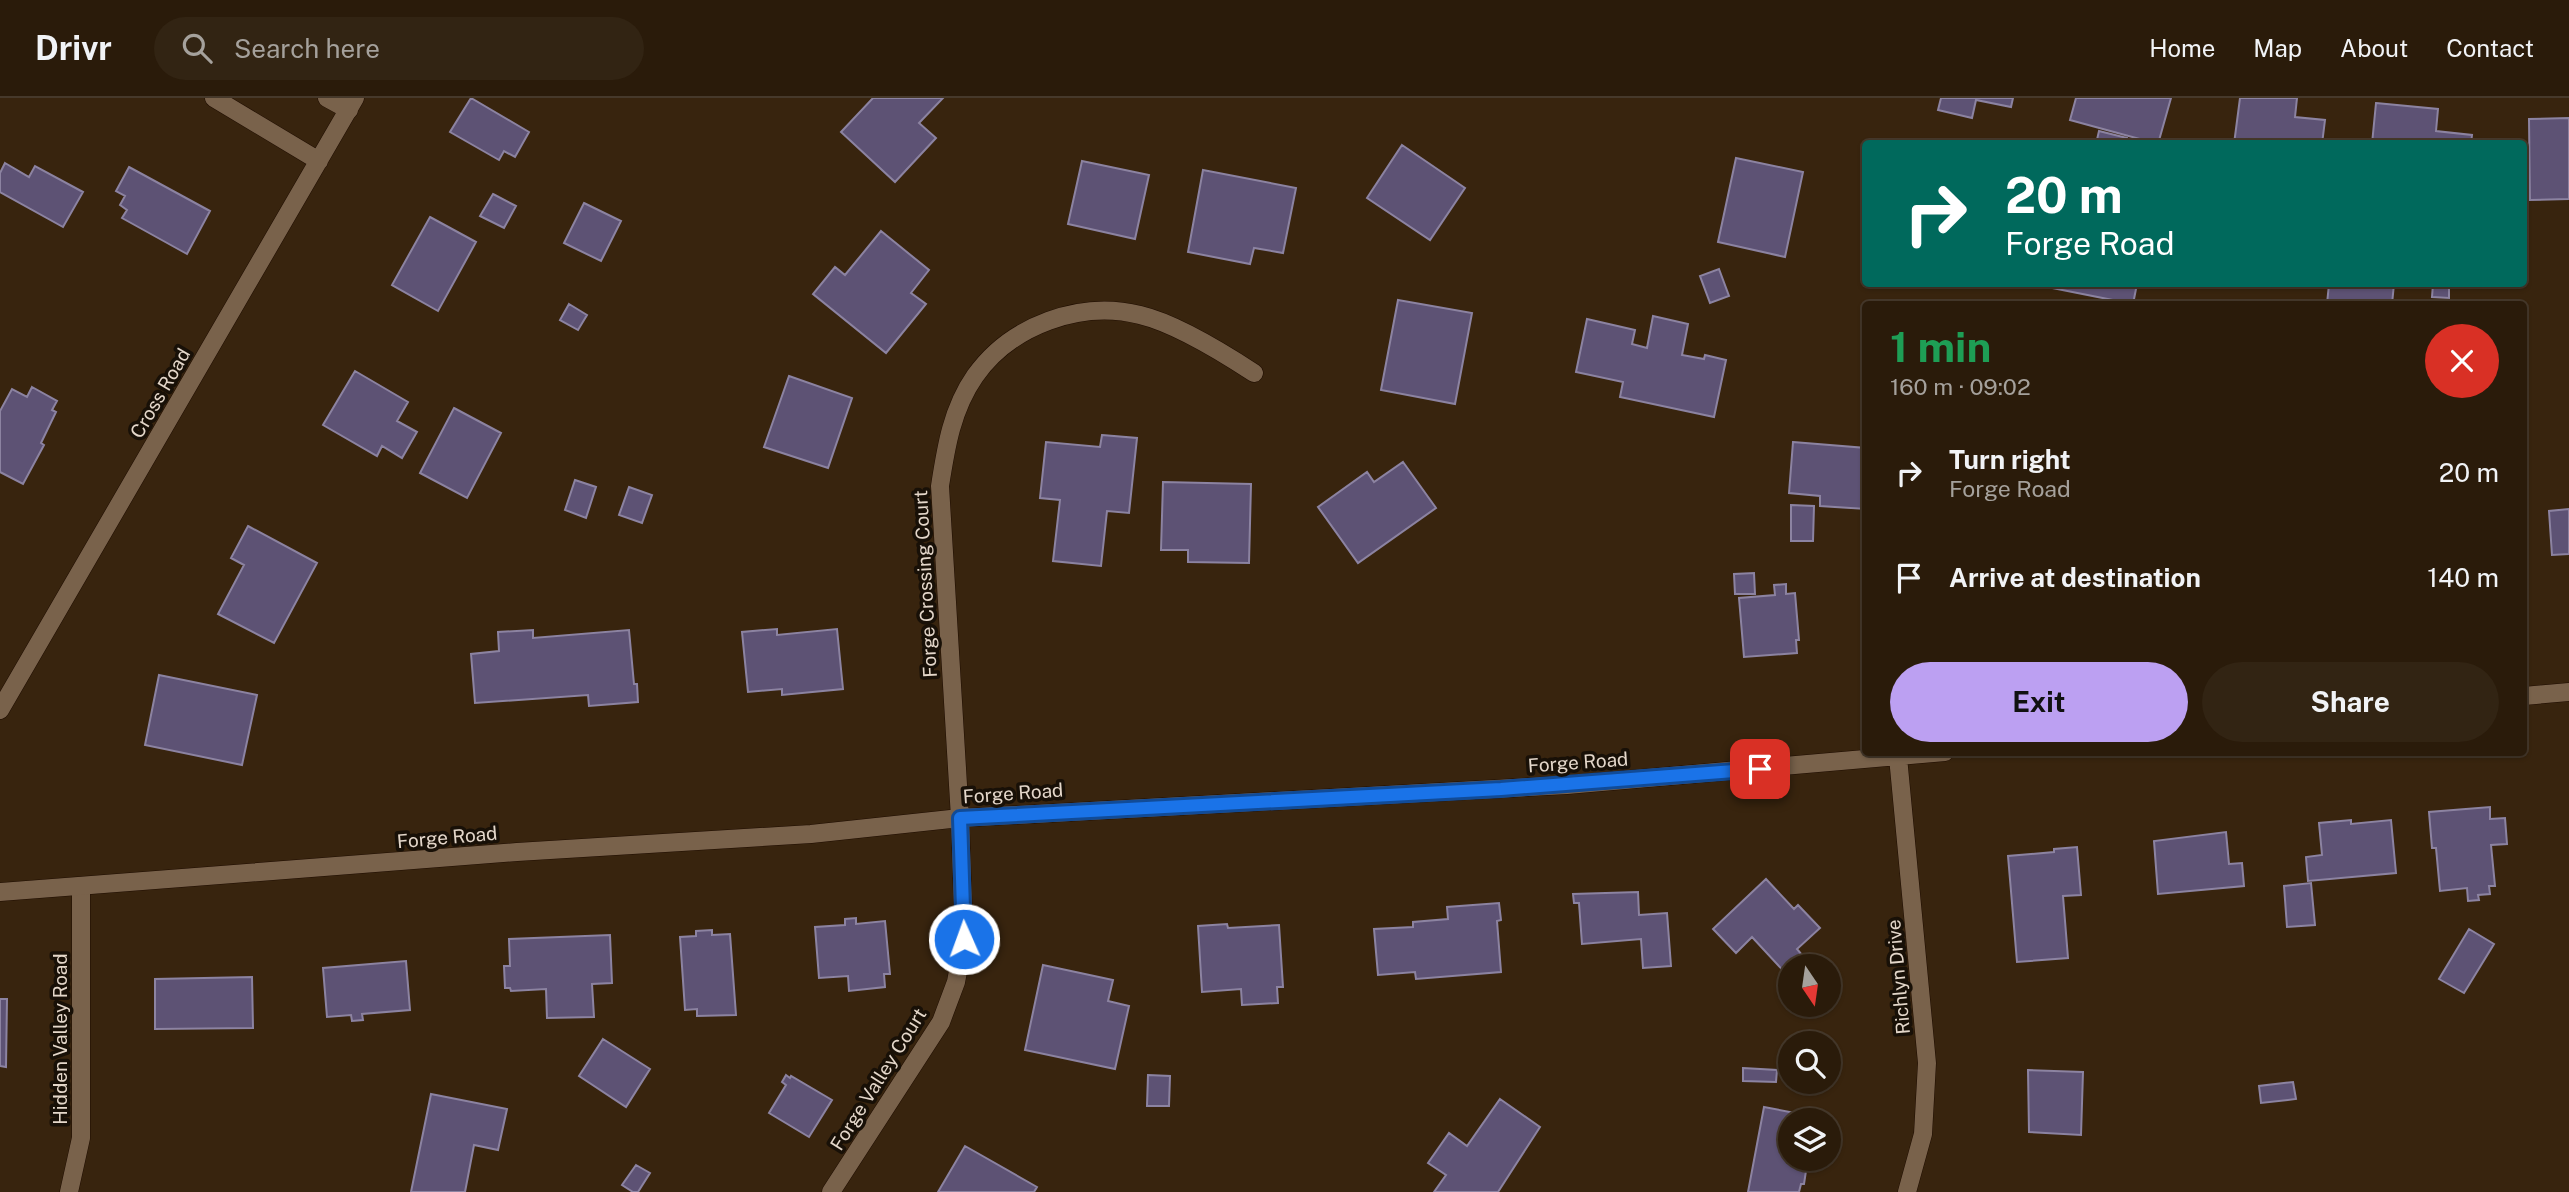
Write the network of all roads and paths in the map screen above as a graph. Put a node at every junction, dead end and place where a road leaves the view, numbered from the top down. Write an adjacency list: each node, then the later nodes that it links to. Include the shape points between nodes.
1 (214, 98): 4 (street)
2 (327, 98): 3 (street)
3 (352, 104): 4 (street, Cross Road)
4 (319, 161): 8 (street, Cross Road)
5 (1254, 373): 11 (street, Forge Crossing Court, via 1223,353 1142,315 1099,309 1059,316 1020,335 975,375 947,438 940,486)
6 (2569, 692): 7 (street)
7 (2527, 696)
8 (0, 710)
9 (1914, 756): 10 (street, Forge Road)
10 (1898, 758): 11 (street, Forge Road, via 1501,789); 16 (street, Richlyn Drive, via 1927,1063 1923,1134)
11 (960, 818): 12 (street, Forge Road, via 811,834); 15 (street, Forge Valley Court, via 964,939 956,982 926,1048)
12 (81, 886): 13 (street, Forge Road); 14 (street, Hidden Valley Road, via 81,1138)
13 (0, 892)
14 (69, 1192)
15 (831, 1192)
16 (1907, 1192)

